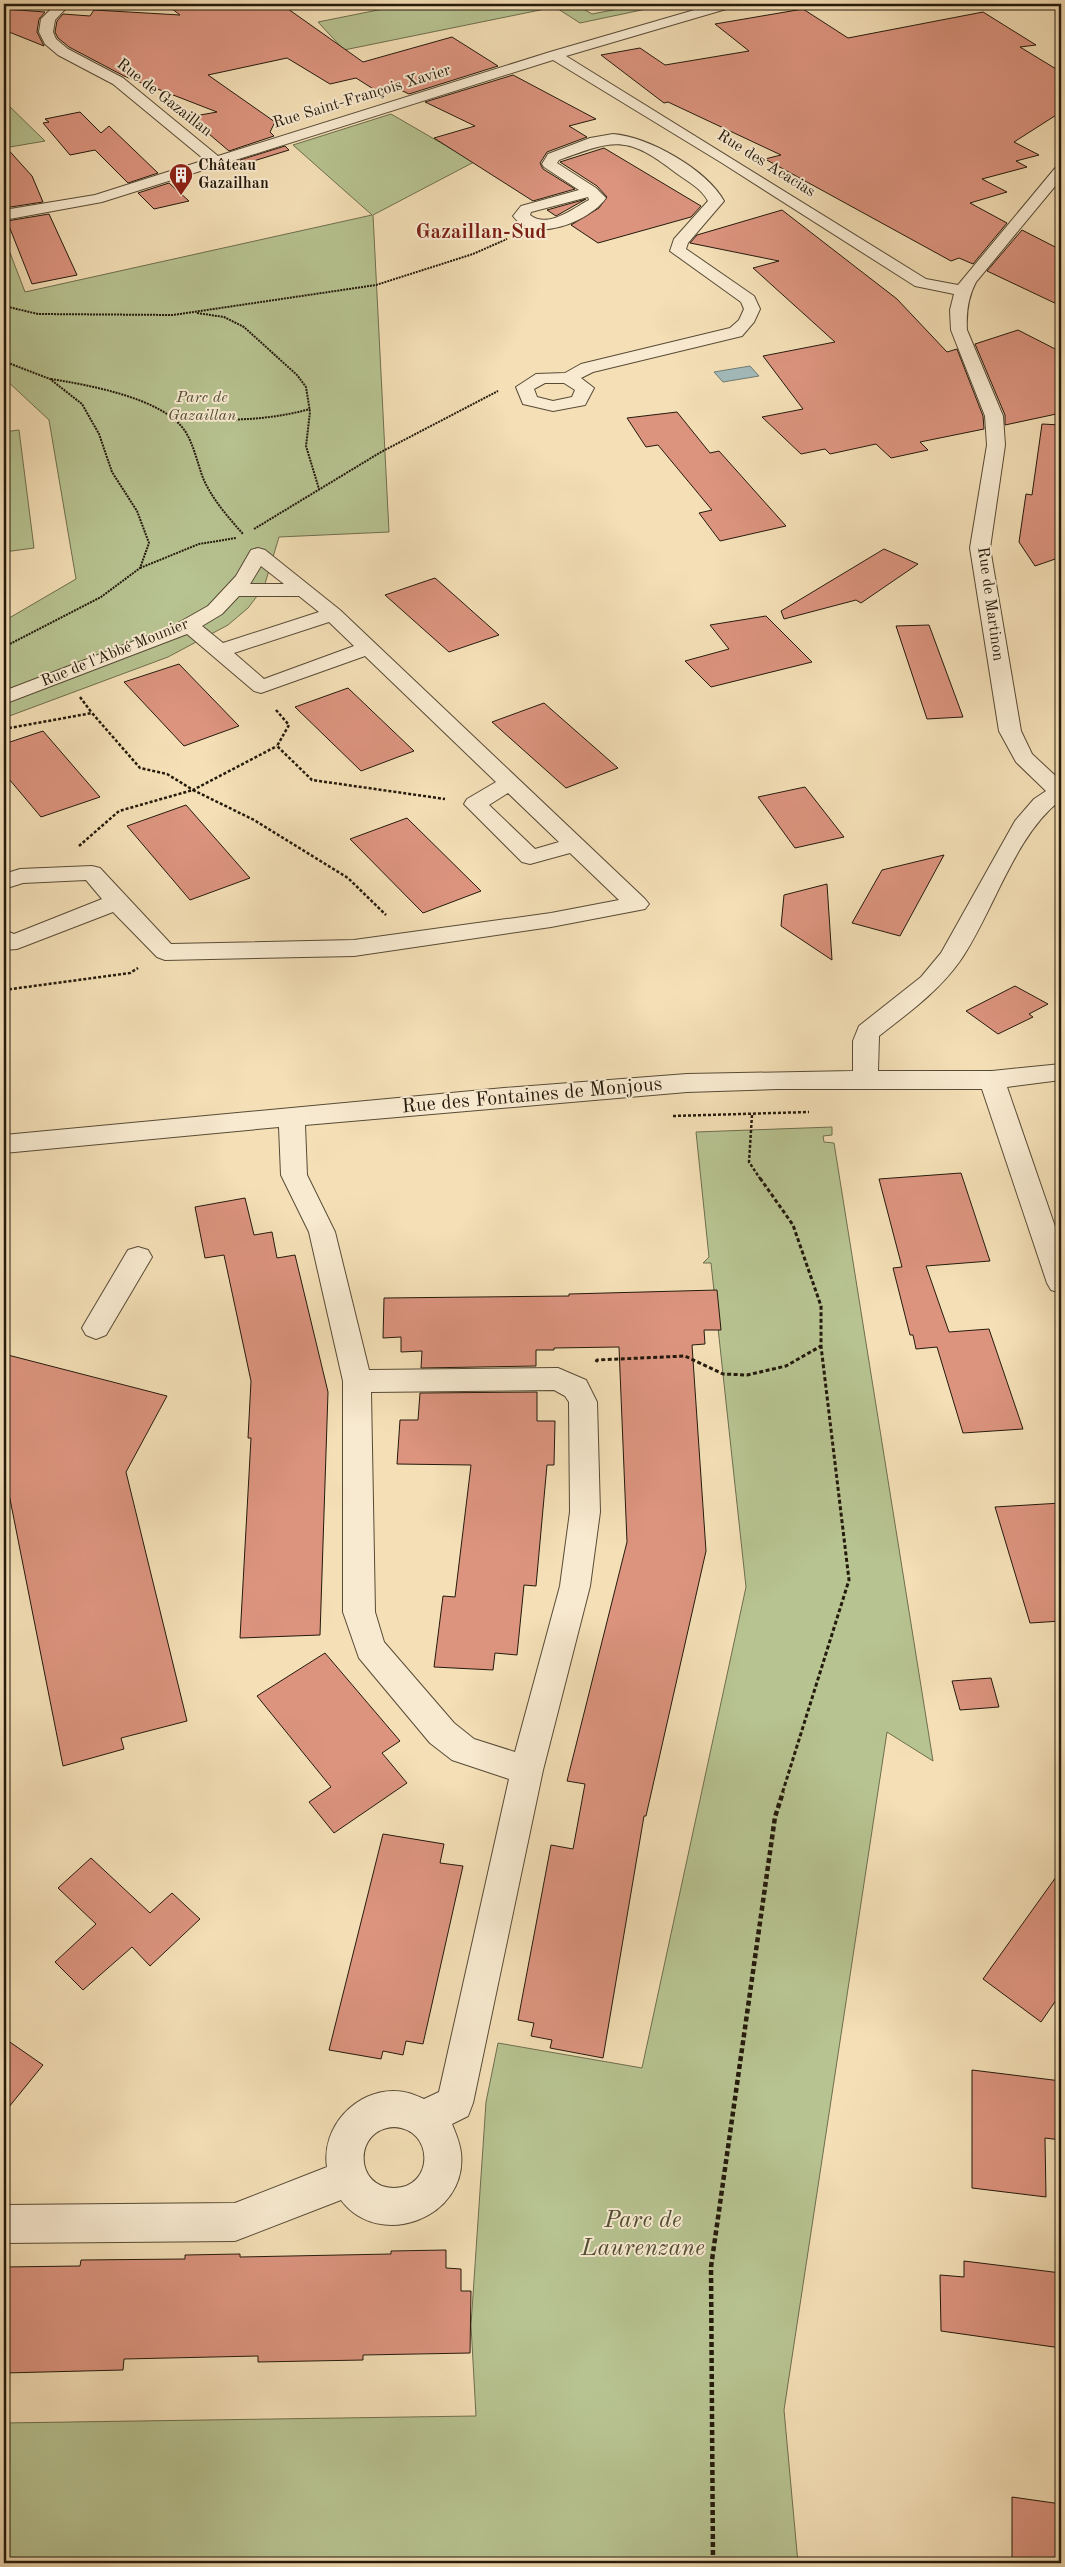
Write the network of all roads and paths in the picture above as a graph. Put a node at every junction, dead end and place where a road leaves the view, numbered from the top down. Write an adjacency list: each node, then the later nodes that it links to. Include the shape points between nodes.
1 (63, 4): 5 (street, Rue de Gazaillan, via 48,19 46,32 50,41 63,52 118,81)
2 (728, 4): 3 (street, Rue Saint-François Xavier)
3 (555, 55): 4 (street, Rue des Acacias); 5 (street, Rue Saint-François Xavier)
4 (727, 160): 6 (street); 11 (street, Rue des Acacias, via 921,283)
5 (216, 162): 9 (street, Rue Saint-François Xavier, via 97,199)
6 (680, 168): 8 (street, via 643,144 626,140 601,140 553,157 549,164); 15 (street, via 712,193 716,201 680,242 678,251 748,299 752,309 746,322 736,332 587,368)
7 (1061, 170): 11 (street, Rue de Martinon, via 975,271)
8 (591, 191): 10 (street, via 526,209 520,216); 10 (street, via 598,198 594,203 550,226)
9 (4, 215)
10 (526, 221): 13 (path, via 515,236 473,254 376,285)
11 (962, 291): 37 (street, Rue de Martinon, via 959,330 994,416 996,430 980,548 1010,731 1022,757 1048,783)
12 (4, 306): 13 (path, via 38,314 173,315)
13 (192, 312): 18 (path, via 224,317 244,326 297,375 306,387)
14 (4, 357): 16 (path, via 11,364)
15 (568, 378): 17 (street, via 542,378); 17 (street, via 585,388 578,401 553,406 529,400)
16 (50, 379): 19 (path, via 86,384 160,411); 23 (path, via 82,404 99,434 112,472 137,511 149,544)
17 (524, 387): 20 (path, via 494,391)
18 (310, 409): 19 (path, via 262,421); 20 (path, via 306,446)
19 (168, 417): 21 (path, via 184,429 206,486)
20 (319, 489): 21 (path, via 258,525)
21 (246, 538): 22 (path); 23 (path, via 224,538 180,549)
22 (258, 554): 24 (street, Rue de l'Abbé Mounier, via 244,579); 25 (street)
23 (140, 568): 28 (path, via 101,596)
24 (233, 590): 25 (street); 27 (street, Rue de l'Abbé Mounier, via 215,610)
25 (304, 590): 26 (street)
26 (333, 614): 29 (street); 30 (street)
27 (189, 625): 30 (street); 31 (street, Rue de l'Abbé Mounier)
28 (4, 647)
29 (369, 648): 30 (street, via 261,687); 35 (street)
30 (220, 651)
31 (4, 698)
32 (278, 713): 34 (path, via 289,725)
33 (4, 729): 36 (path, via 92,713 140,768 167,774)
34 (277, 746): 36 (path); 38 (path, via 312,780)
35 (510, 783): 38 (street); 39 (street)
36 (193, 790): 41 (path, via 119,811 80,844); 45 (path, via 254,820 348,878)
37 (1061, 790): 49 (street, via 1026,821 951,956 935,976 868,1032 865,1041)
38 (475, 804): 39 (street, via 530,857)
39 (575, 845): 45 (street, via 637,904)
40 (4, 858): 42 (street)
41 (57, 875): 42 (street); 43 (street, via 92,873)
42 (12, 879)
43 (117, 902): 44 (street, via 9,944); 46 (street)
44 (4, 937)
45 (412, 940): 46 (street, via 354,948)
46 (165, 952): 47 (path, via 130,973)
47 (4, 990)
48 (1061, 1072): 50 (street, Rue des Fontaines de Monjous)
49 (866, 1079): 50 (street, Rue des Fontaines de Monjous); 52 (street, Rue des Fontaines de Monjous, via 687,1083)
50 (992, 1080): 55 (street)
51 (752, 1114): 57 (path, via 749,1162 793,1225 820,1306)
52 (292, 1118): 53 (street, Rue des Fontaines de Monjous); 58 (street, via 294,1175 322,1232)
53 (4, 1144)
54 (138, 1257): 56 (street)
55 (1061, 1283)
56 (96, 1328)
57 (821, 1346): 59 (path, via 786,1366 747,1375 723,1374 685,1356 597,1360); 64 (path, via 849,1580 775,1818 711,2267)
58 (357, 1381): 59 (street, via 558,1379); 60 (street, via 359,1612 370,1648 442,1733 464,1750)
59 (576, 1388): 60 (street, via 584,1402 585,1512 575,1586)
60 (527, 1770): 61 (street, via 455,2103)
61 (426, 2118): 62 (street, via 396,2108 380,2111 365,2119 353,2131 347,2146 344,2162); 62 (street, via 436,2130 443,2162 429,2192 400,2207 383,2207 369,2202 356,2191)
62 (348, 2178): 63 (street, via 234,2222)
63 (4, 2224)
64 (713, 2563)

